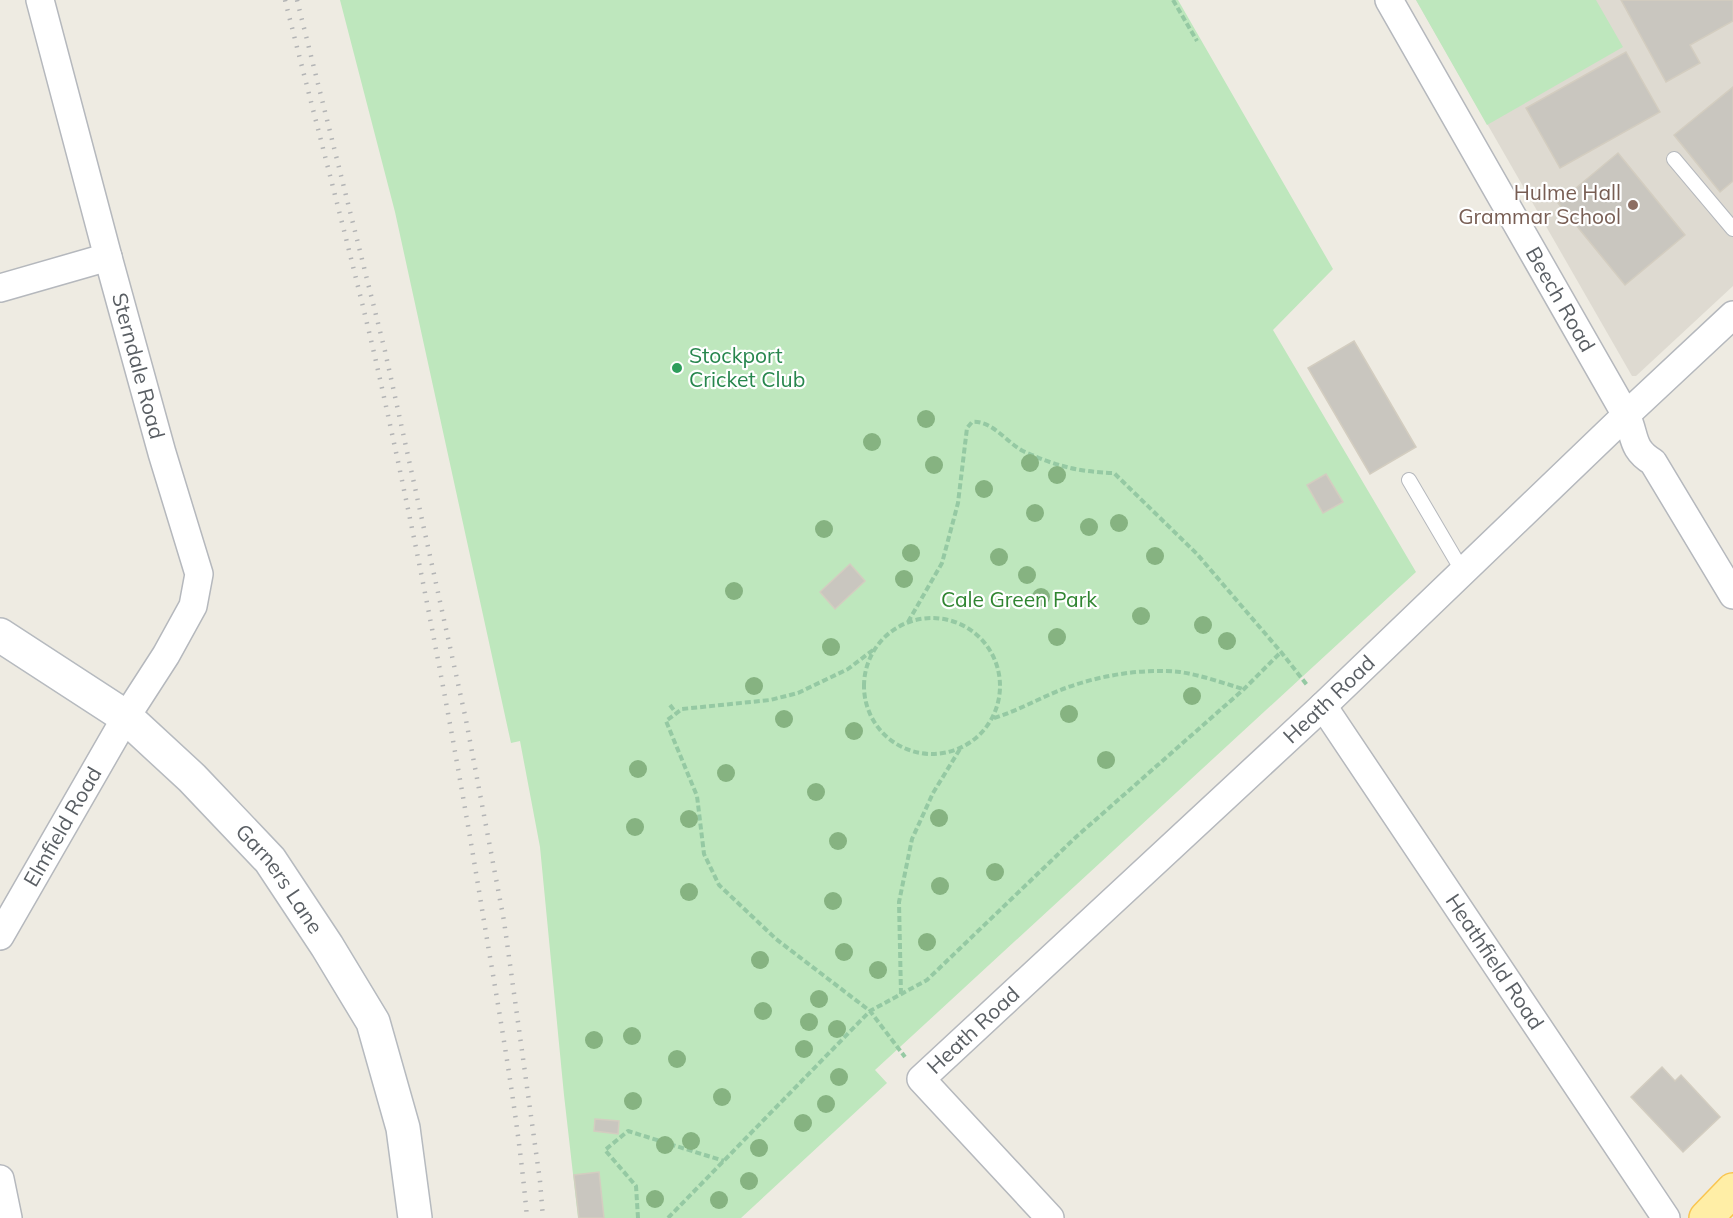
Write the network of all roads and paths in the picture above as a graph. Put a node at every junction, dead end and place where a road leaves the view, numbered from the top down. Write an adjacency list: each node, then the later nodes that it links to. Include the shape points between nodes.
1 (40, 0): 7 (street, Sterndale Road)
2 (1173, 0): 4 (path)
3 (1389, 0): 10 (street, Beech Road)
4 (1197, 41)
5 (1674, 159): 6 (lane)
6 (1733, 229)
7 (108, 257): 8 (street); 22 (street, Sterndale Road, via 199,574 193,606)
8 (0, 288)
9 (1733, 315): 10 (street, Heath Road)
10 (1628, 420): 12 (street, Heath Road); 13 (street, Beech Road, via 1631,436 1643,456 1653,462)
11 (1409, 480): 12 (lane)
12 (1463, 572): 20 (street, Heath Road)
13 (1733, 595)
14 (908, 622): 16 (path, via 888,634); 17 (path, via 942,563 958,503 967,428 980,421 1021,450 1053,464 1085,472 1114,473 1197,554); 23 (path, via 931,617 955,621 975,632 991,650 1000,672 1001,696)
15 (0, 635): 22 (street, Garners Lane)
16 (873, 650): 21 (path, via 848,669 798,693); 24 (path, via 864,692 869,713 881,732 898,746 918,753 940,754)
17 (1281, 652): 18 (path); 20 (path)
18 (1244, 689): 23 (path, via 1183,673 1148,671 1089,681); 26 (path, via 1076,837 927,980)
19 (670, 705): 21 (path)
20 (1323, 706): 28 (street, Heath Road); 37 (street, Heathfield Road)
21 (676, 713): 27 (path, via 666,721 697,796 704,854 719,885 776,939)
22 (126, 717): 25 (street, Elmfield Road); 33 (street, Garners Lane, via 192,778 270,860 373,1022 403,1128)
23 (993, 718): 24 (path, via 979,737)
24 (960, 749): 26 (path, via 933,793 912,839 899,902)
25 (0, 936)
26 (901, 994): 27 (path)
27 (870, 1011): 28 (path); 29 (path)
28 (921, 1079): 36 (street)
29 (724, 1161): 34 (path, via 628,1131 605,1150 636,1186); 35 (path)
30 (0, 1179): 32 (street)
31 (1733, 1190): 38 (main road)
32 (8, 1218)
33 (415, 1218)
34 (638, 1218)
35 (668, 1218)
36 (1050, 1218)
37 (1666, 1218)
38 (1706, 1218)

